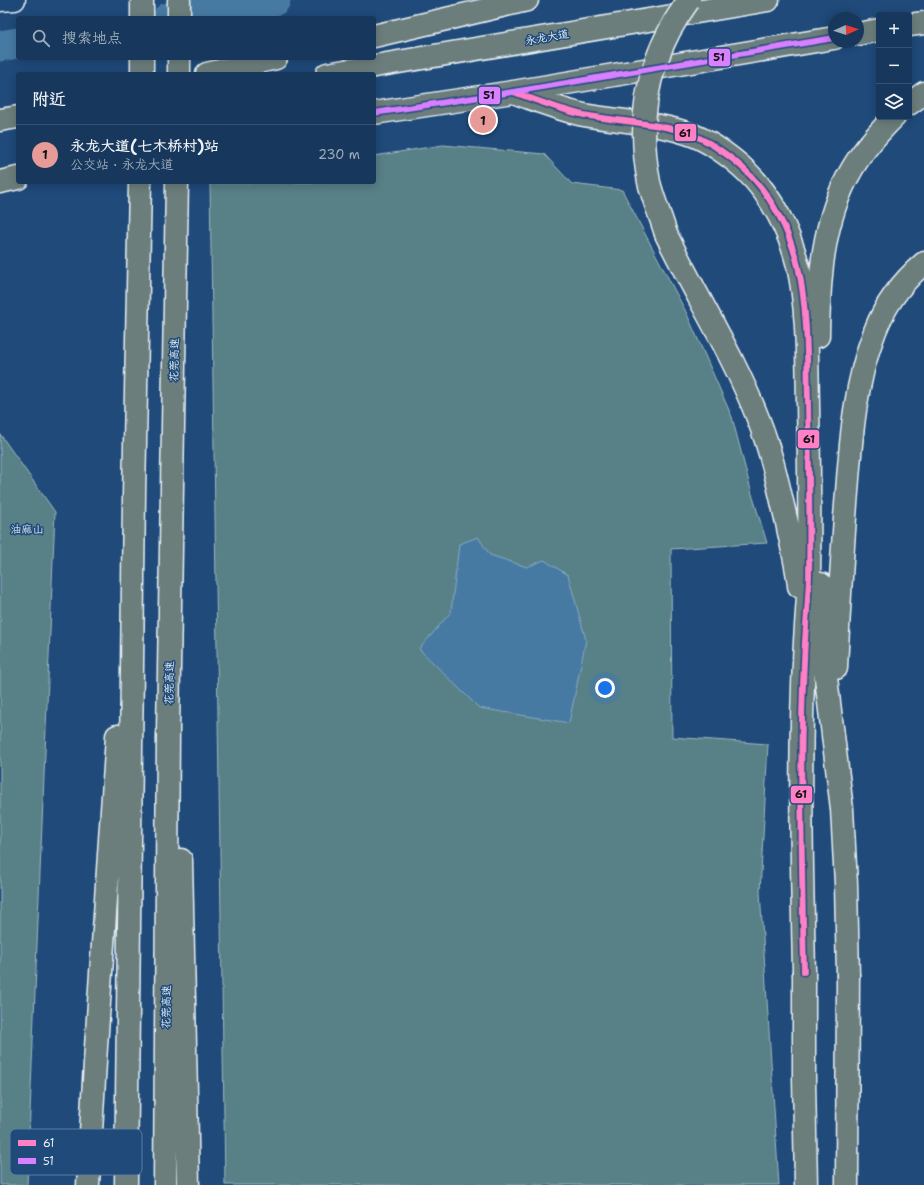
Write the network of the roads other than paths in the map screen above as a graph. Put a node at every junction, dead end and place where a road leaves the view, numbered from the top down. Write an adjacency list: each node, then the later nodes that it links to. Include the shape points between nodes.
1 (15, 0): 7 (street)
2 (142, 0): 8 (main road)
3 (180, 0): 9 (main road)
4 (527, 0): 14 (main road)
5 (688, 0): 39 (main road, bridge, via 666,36 649,83 644,130 649,183 666,234 744,385 770,451 798,579)
6 (768, 0): 22 (main road, 永龙大道)
7 (0, 1)
8 (142, 16)
9 (179, 16)
10 (924, 23): 11 (main road)
11 (912, 25)
12 (876, 31): 13 (main road)
13 (864, 33)
14 (376, 36)
15 (828, 39): 23 (main road)
16 (142, 60): 19 (main road)
17 (179, 60): 20 (main road)
18 (267, 60): 21 (main road)
19 (142, 72)
20 (179, 72)
21 (216, 72)
22 (339, 72)
23 (513, 92): 26 (main road); 39 (main road, via 584,115 671,128 697,137 723,152 747,172 763,190 777,213 797,264 806,328 809,578)
24 (924, 93): 25 (main road)
25 (912, 102)
26 (376, 113)
27 (16, 117): 28 (main road)
28 (0, 120)
29 (891, 120): 40 (main road, via 851,170 830,222 821,268 818,352 822,646)
30 (16, 126): 31 (main road)
31 (0, 130)
32 (16, 178): 33 (main road)
33 (0, 182)
34 (140, 184): 38 (main road)
35 (177, 184): 37 (main road, 花莞高速)
36 (924, 263): 40 (main road, via 904,283 875,330 857,395 843,540)
37 (172, 493): 47 (main road, 花莞高速); 48 (main road)
38 (134, 496): 41 (main road); 42 (main road)
39 (804, 660): 49 (main road, via 800,771)
40 (833, 731): 50 (main road, via 842,809 846,884)
41 (91, 1129)
42 (127, 1129)
43 (89, 1175): 45 (main road)
44 (126, 1175): 46 (main road)
45 (88, 1185)
46 (126, 1185)
47 (165, 1185)
48 (188, 1185)
49 (806, 1185)
50 (847, 1185)

